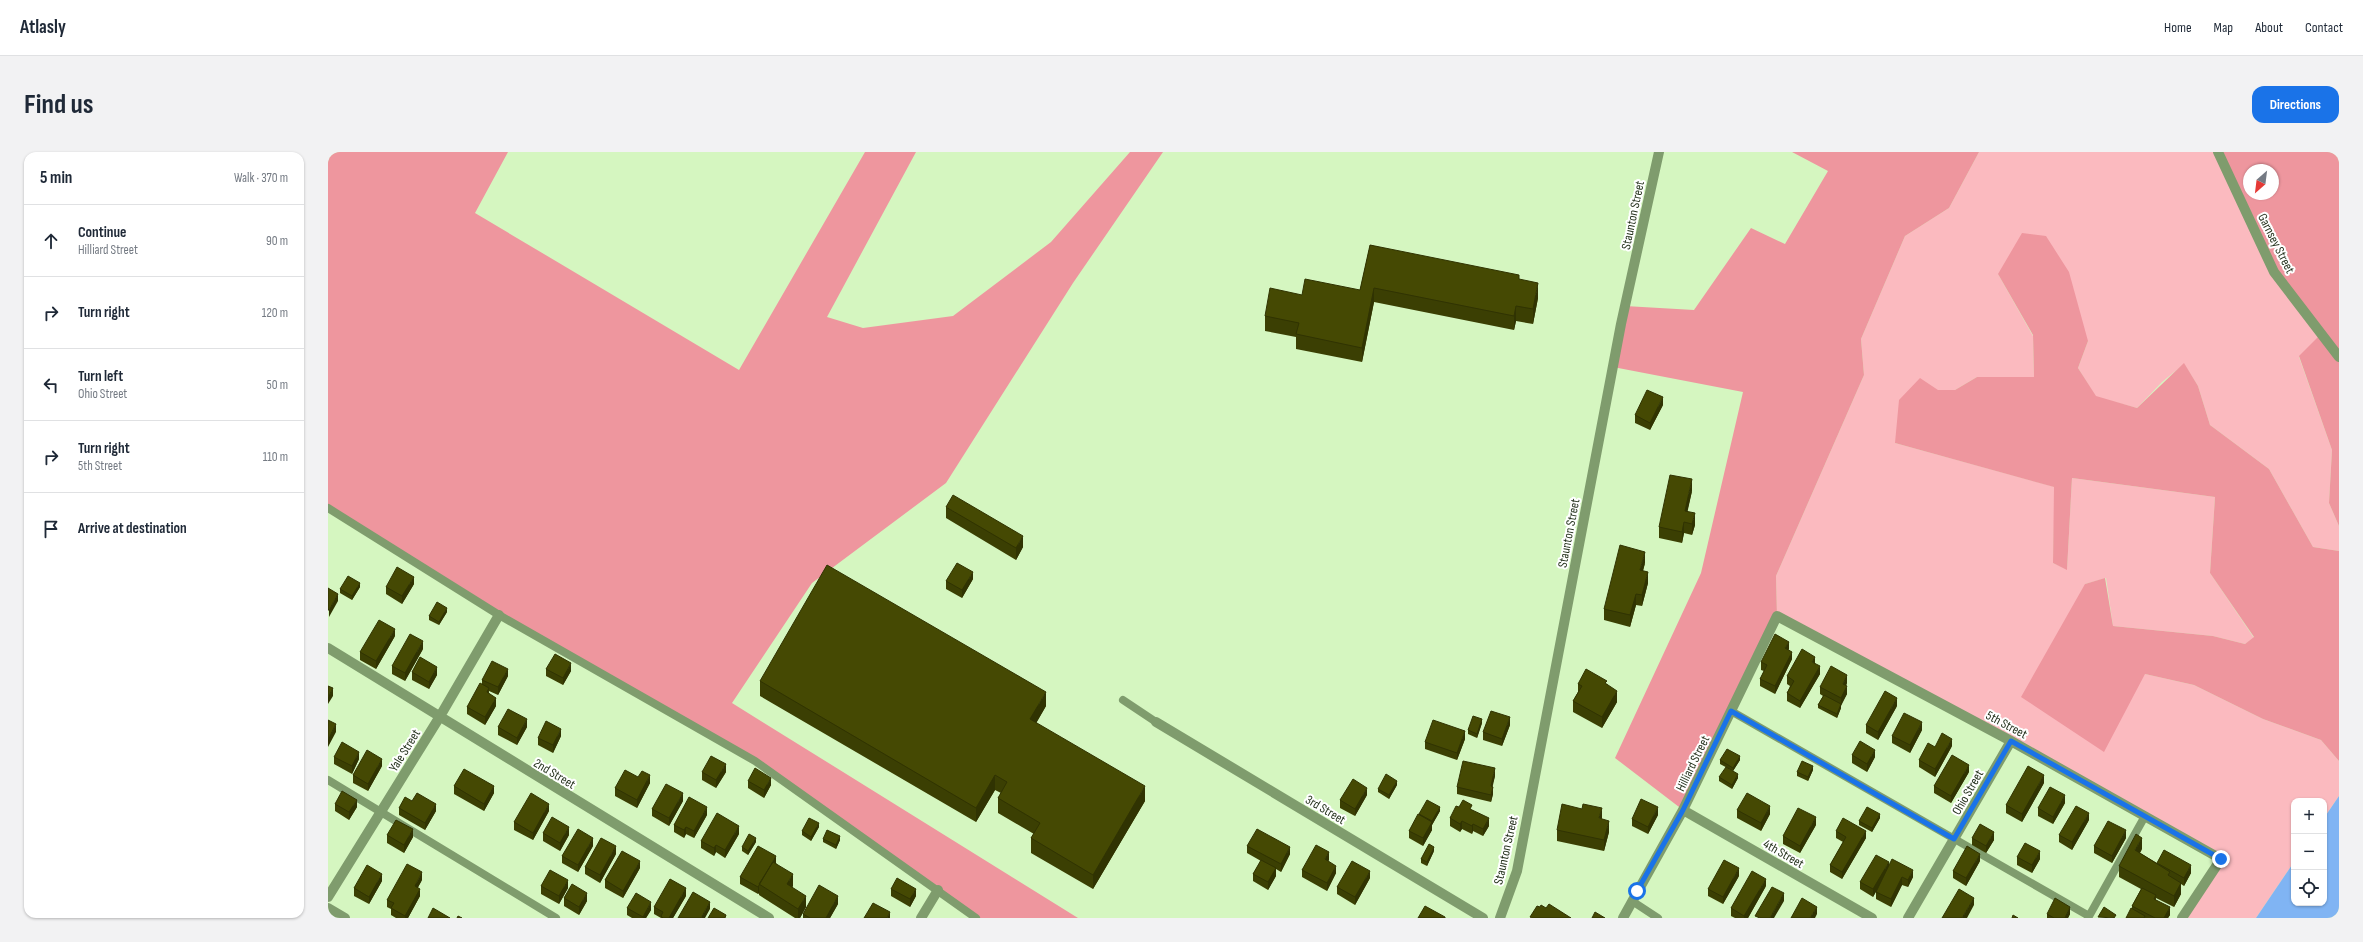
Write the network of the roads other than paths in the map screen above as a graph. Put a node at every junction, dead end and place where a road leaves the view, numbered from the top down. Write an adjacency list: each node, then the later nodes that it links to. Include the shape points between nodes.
1 (1658, 152): 29 (street, Staunton Street, via 1621,324 1517,871)
2 (2218, 152): 3 (street, Garnsey Street, via 2274,272)
3 (2339, 356)
4 (328, 508): 5 (lane)
5 (499, 615): 10 (street, Yale Street); 18 (lane, via 755,762)
6 (1777, 616): 9 (street, Hilliard Street); 12 (street, 5th Street)
7 (328, 648): 10 (street, 2nd Street)
8 (1122, 700): 11 (lane)
9 (1731, 711): 14 (street, Hilliard Street); 17 (lane)
10 (439, 718): 15 (street, Yale Street); 25 (street, 2nd Street)
11 (1156, 722): 28 (street, 3rd Street)
12 (2011, 741): 16 (street, 5th Street); 17 (street, Ohio Street)
13 (328, 780): 15 (lane)
14 (1683, 810): 20 (street, Hilliard Street); 32 (street, 4th Street)
15 (381, 812): 19 (street, Yale Street); 24 (lane)
16 (2145, 816): 22 (lane); 34 (street, 5th Street, via 2221,859)
17 (1954, 839): 22 (lane); 33 (street, Ohio Street)
18 (938, 890): 26 (street); 27 (lane)
19 (328, 897)
20 (1632, 901): 30 (street, Hilliard Street); 31 (lane)
21 (328, 908): 23 (street)
22 (2088, 917)
23 (345, 918)
24 (556, 918)
25 (769, 918)
26 (921, 918)
27 (976, 918)
28 (1483, 918)
29 (1500, 918)
30 (1623, 918)
31 (1658, 918)
32 (1872, 918)
33 (1908, 918)
34 (2182, 918)

